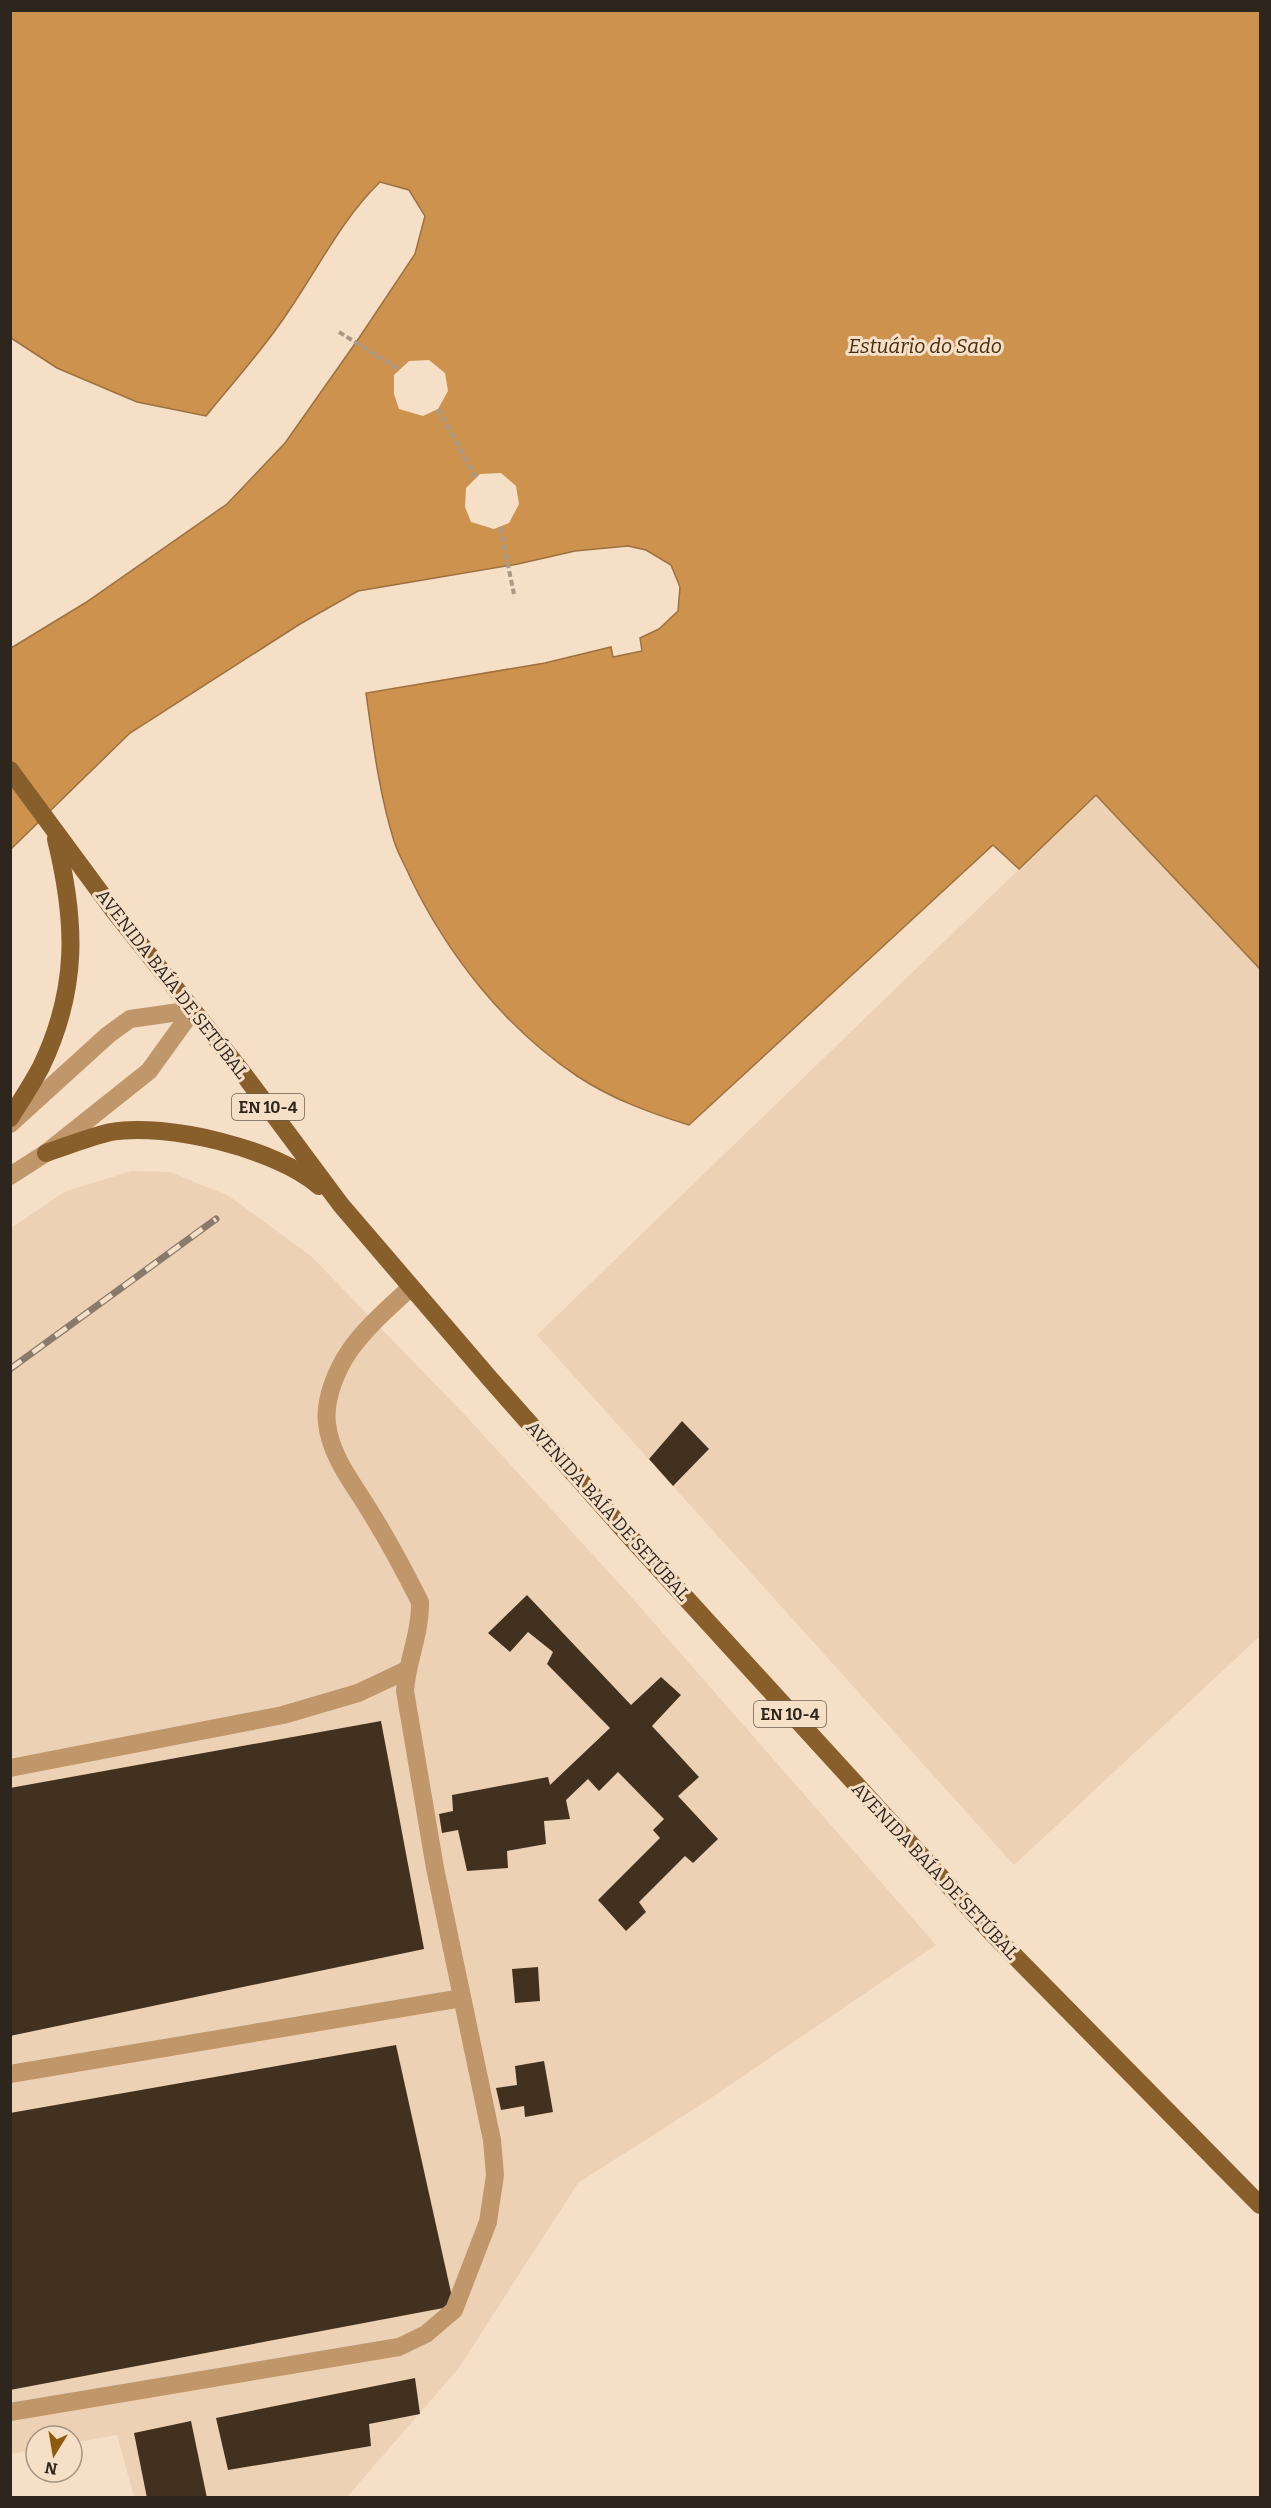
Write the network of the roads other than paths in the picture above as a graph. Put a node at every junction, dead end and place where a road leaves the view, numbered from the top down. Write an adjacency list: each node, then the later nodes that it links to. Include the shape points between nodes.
1 (10, 770): 2 (main road, AVENIDA BAÍA DE SETÚBAL / EN 10-4)
2 (54, 831): 3 (main road, AVENIDA BAÍA DE SETÚBAL / EN 10-4); 4 (main road, via 68,897 72,937 69,975 60,1016 41,1067)
3 (193, 1010): 5 (street, via 130,1019); 6 (street, via 149,1071); 8 (main road, AVENIDA BAÍA DE SETÚBAL / EN 10-4)
4 (10, 1118)
5 (10, 1124)
6 (46, 1153): 7 (street); 8 (main road, via 112,1132 198,1137 255,1151 307,1176)
7 (10, 1176)
8 (341, 1205): 9 (main road, AVENIDA BAÍA DE SETÚBAL / EN 10-4)
9 (411, 1287): 10 (street, via 350,1350 335,1378 327,1421 343,1468 420,1602 421,1621); 14 (main road, AVENIDA BAÍA DE SETÚBAL / EN 10-4, via 835,1764 991,1932)
10 (406, 1670): 11 (street, via 358,1693 283,1715); 12 (street, via 408,1718)
11 (10, 1768)
12 (462, 1998): 13 (street); 15 (street, via 492,2140 495,2175 488,2222 453,2310 426,2334 399,2347)
13 (10, 2074)
14 (1260, 2205)
15 (10, 2412)

